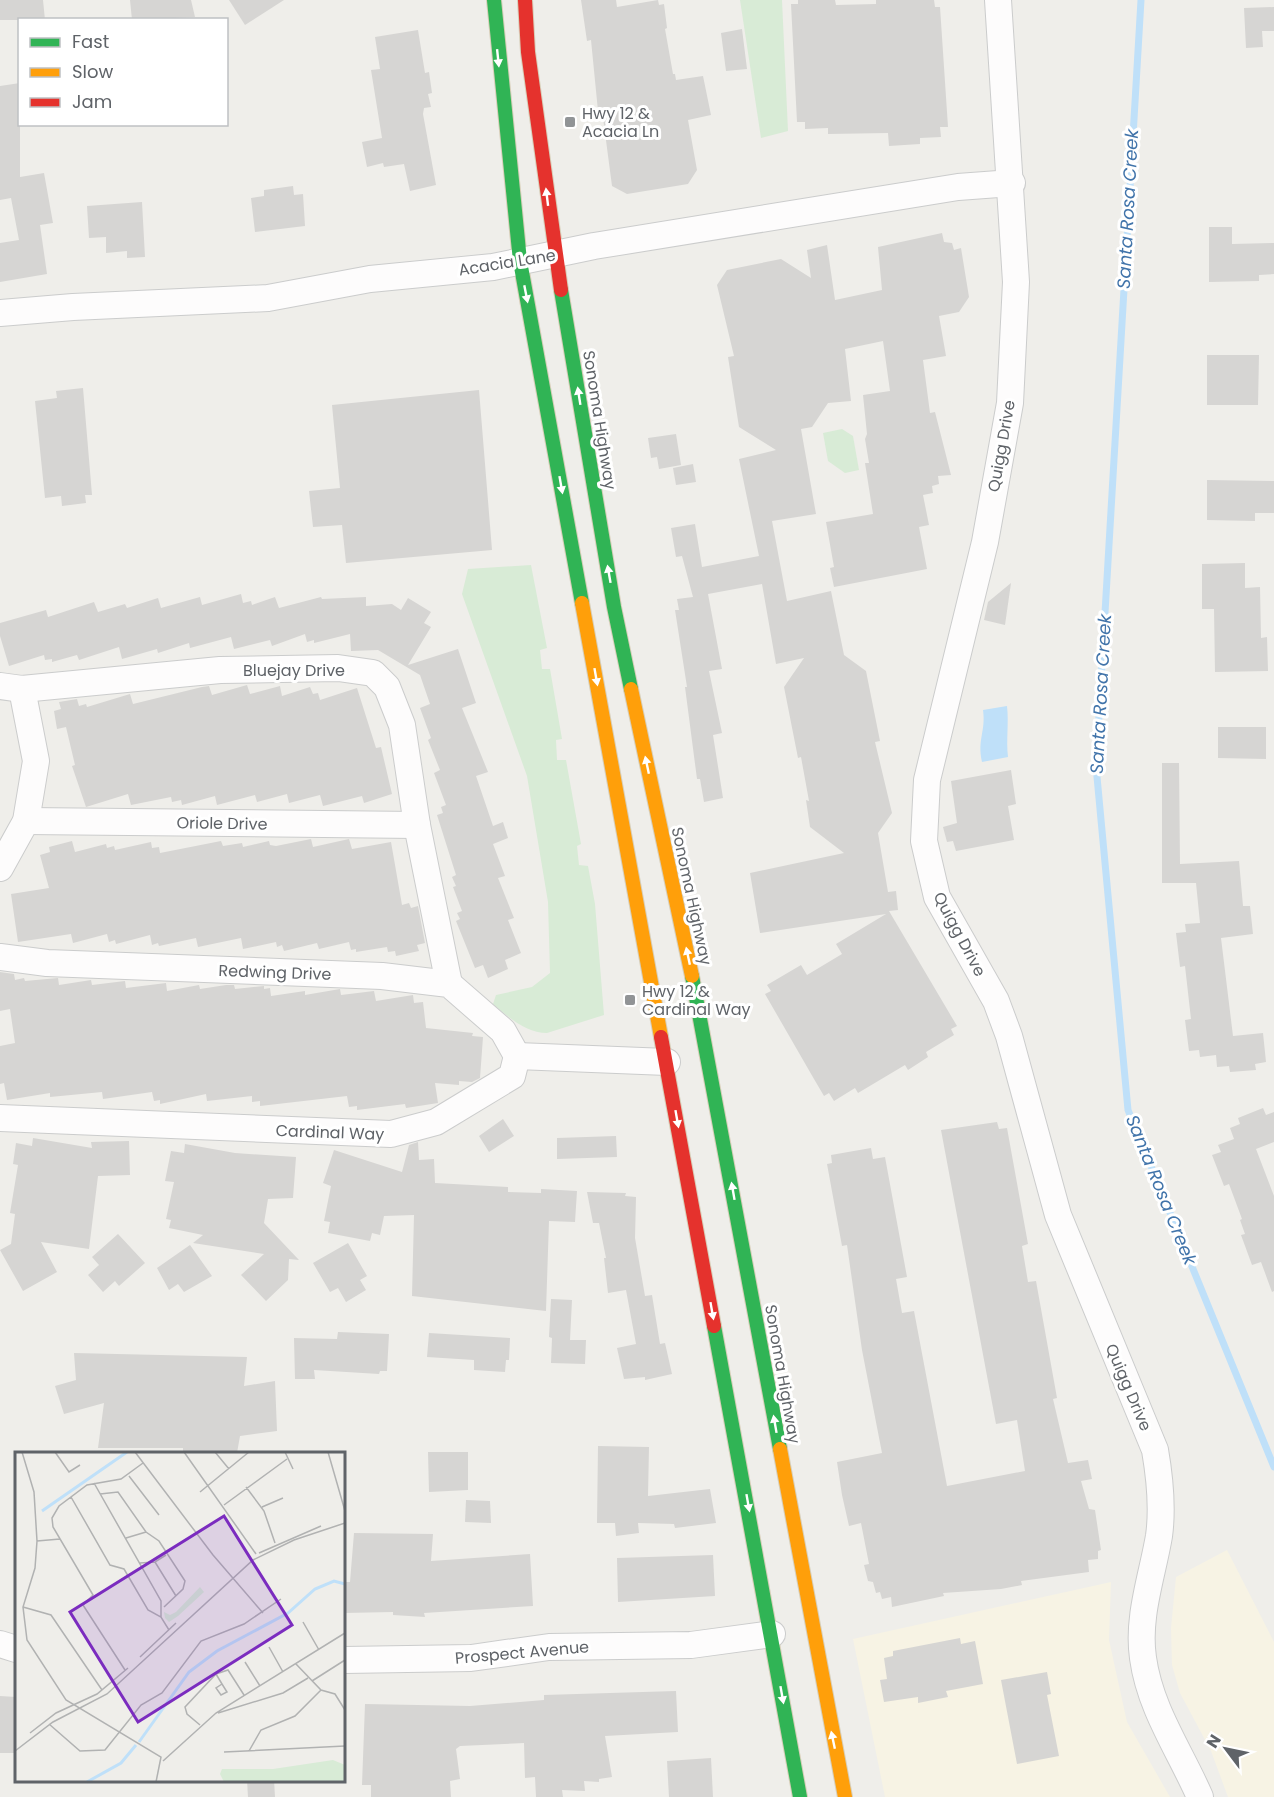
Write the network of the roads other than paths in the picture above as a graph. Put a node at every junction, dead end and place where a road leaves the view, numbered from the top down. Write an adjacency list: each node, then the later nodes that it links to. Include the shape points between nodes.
1 (494, 0): 6 (main road, one-way to 6)
2 (525, 0): 5 (main road, Sonoma Highway, one-way to 2, via 528,52)
3 (998, 0): 4 (street, Quigg Drive)
4 (1012, 183): 5 (street, Acacia Lane, via 958,187); 24 (street, Quigg Drive, via 1016,282 1010,403 985,542 927,780 924,841 937,897 996,1001 1058,1215 1155,1450 1161,1508 1143,1620 1142,1656 1154,1705)
5 (555, 255): 6 (street, Acacia Lane); 14 (main road, Sonoma Highway, one-way to 5, via 616,617)
6 (520, 261): 7 (street, Acacia Lane, via 370,279 268,298); 16 (main road, one-way to 16)
7 (0, 313)
8 (11, 687): 9 (street, via 36,762); 10 (street, Bluejay Drive, via 220,670 338,668 373,673 387,687 402,725)
9 (27, 821): 10 (street, Oriole Drive); 11 (street)
10 (417, 825): 13 (street, Bluejay Drive)
11 (0, 868)
12 (0, 957): 13 (street, Redwing Drive, via 47,963 382,976)
13 (449, 984): 15 (street, via 503,1031)
14 (709, 1054): 16 (main road); 23 (main road, Sonoma Highway, one-way to 14, via 808,1609)
15 (517, 1056): 16 (street); 17 (street, Cardinal Way, via 512,1076 496,1087 436,1122 391,1134)
16 (678, 1060): 18 (main road, one-way to 18)
17 (0, 1118)
18 (771, 1634): 21 (street, Prospect Avenue, via 691,1645 549,1647 471,1659); 22 (main road, one-way to 22)
19 (0, 1644): 20 (street)
20 (15, 1648)
21 (345, 1660)
22 (800, 1797)
23 (846, 1797)
24 (1200, 1797)

